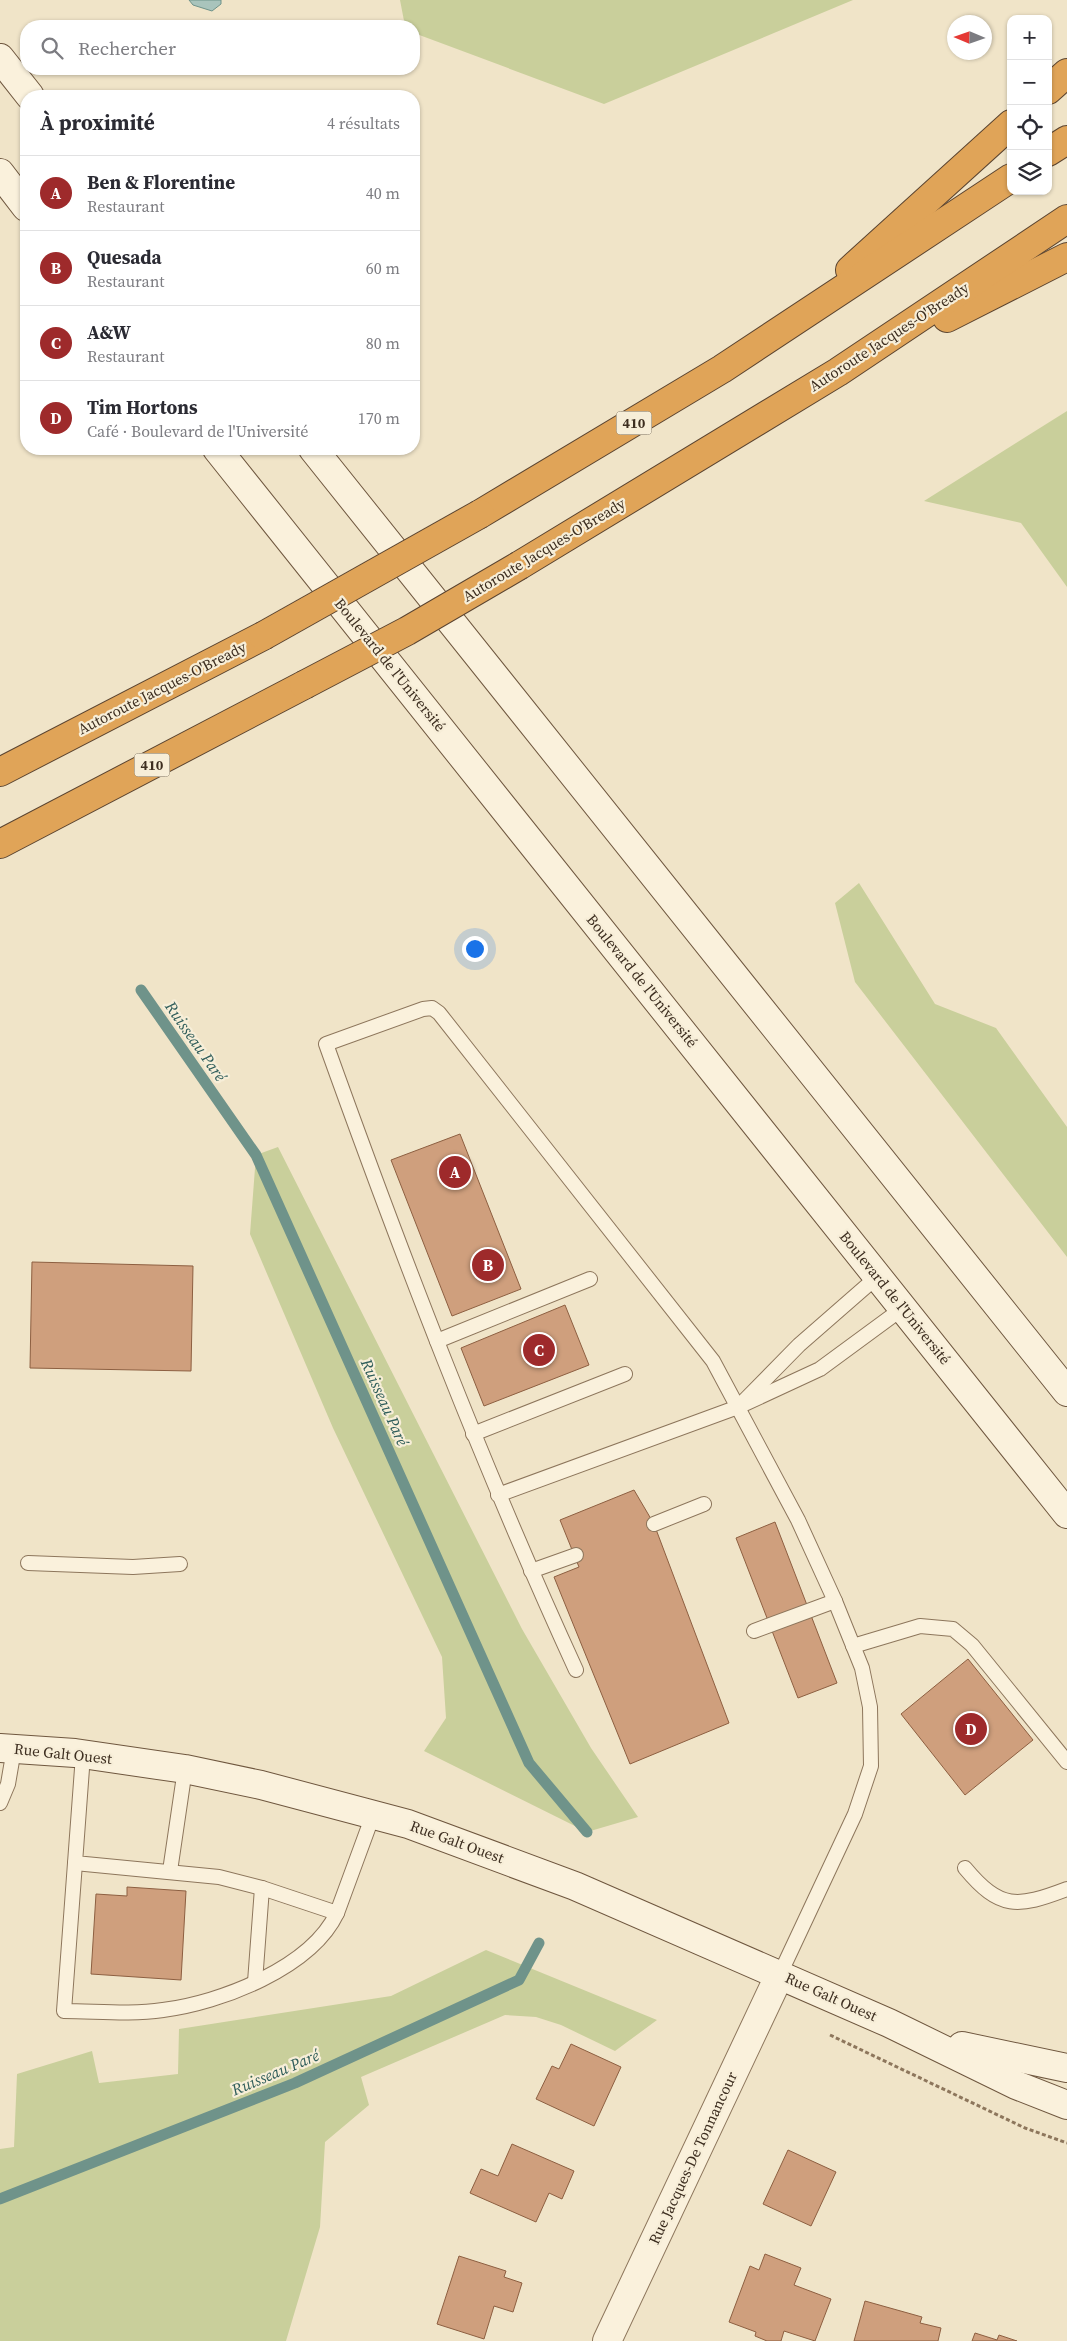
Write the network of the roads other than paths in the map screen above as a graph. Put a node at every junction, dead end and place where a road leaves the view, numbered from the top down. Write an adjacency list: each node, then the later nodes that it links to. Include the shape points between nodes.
1 (0, 58): 4 (main road)
2 (1067, 73): 3 (highway)
3 (1052, 86)
4 (25, 90)
5 (1007, 128): 13 (highway)
6 (1067, 140): 7 (highway)
7 (1051, 150)
8 (0, 173): 10 (main road)
9 (1007, 181): 13 (highway, Autoroute Jacques-O'Bready / 410)
10 (20, 199)
11 (1067, 219): 14 (highway, Autoroute Jacques-O'Bready)
12 (1067, 257): 14 (highway)
13 (786, 328): 17 (highway, Autoroute Jacques-O'Bready / 410, bridge, via 370,578)
14 (838, 372): 18 (highway, Autoroute Jacques-O'Bready / 410, bridge, via 407,631)
15 (222, 455): 19 (main road, Boulevard de l'Université)
16 (318, 455): 24 (main road)
17 (0, 772)
18 (0, 844)
19 (878, 1276): 21 (main road, Boulevard de l'Université); 25 (lane, via 799,1345)
20 (590, 1279): 22 (lane)
21 (903, 1308): 25 (lane, via 820,1369); 29 (main road, Boulevard de l'Université)
22 (437, 1341): 25 (lane, via 326,1044 428,1008 439,1013 474,1056 713,1360); 26 (lane)
23 (624, 1374): 26 (lane)
24 (1067, 1392)
25 (738, 1407): 27 (lane); 35 (lane, via 798,1520)
26 (473, 1434): 27 (lane)
27 (498, 1495): 34 (lane)
28 (704, 1504): 30 (lane)
29 (1067, 1514)
30 (654, 1524)
31 (576, 1555): 34 (lane)
32 (28, 1563): 33 (lane, via 133,1567)
33 (180, 1564)
34 (531, 1571): 38 (lane)
35 (835, 1601): 36 (lane); 37 (lane)
36 (754, 1631)
37 (853, 1646): 41 (lane, via 920,1626 953,1629 972,1645); 51 (lane, via 862,1668 870,1707 871,1766 855,1814)
38 (576, 1670)
39 (7, 1748): 40 (main road, Rue Galt Ouest); 43 (lane, via 8,1784)
40 (83, 1755): 42 (main road, Rue Galt Ouest); 45 (lane)
41 (1067, 1762)
42 (185, 1770): 44 (main road, Rue Galt Ouest, via 261,1785); 47 (lane)
43 (0, 1803)
44 (373, 1815): 50 (lane); 51 (main road, Rue Galt Ouest, via 408,1824 575,1886)
45 (75, 1862): 47 (lane); 52 (lane, via 64,2011 164,2010 235,1991)
46 (965, 1868): 49 (lane, via 983,1888 1006,1902 1030,1900)
47 (170, 1871): 48 (lane, via 219,1877)
48 (262, 1888): 50 (lane); 52 (lane)
49 (1067, 1890)
50 (337, 1914): 52 (lane, via 330,1928 304,1952)
51 (780, 1974): 53 (main road, Rue Galt Ouest); 56 (main road, Rue Jacques-De Tonnancour)
52 (255, 1982)
53 (889, 2023): 54 (main road, Rue Galt Ouest, via 987,2052); 55 (main road, Rue Galt Ouest, via 1008,2081)
54 (1067, 2068)
55 (1067, 2105)
56 (607, 2341)

